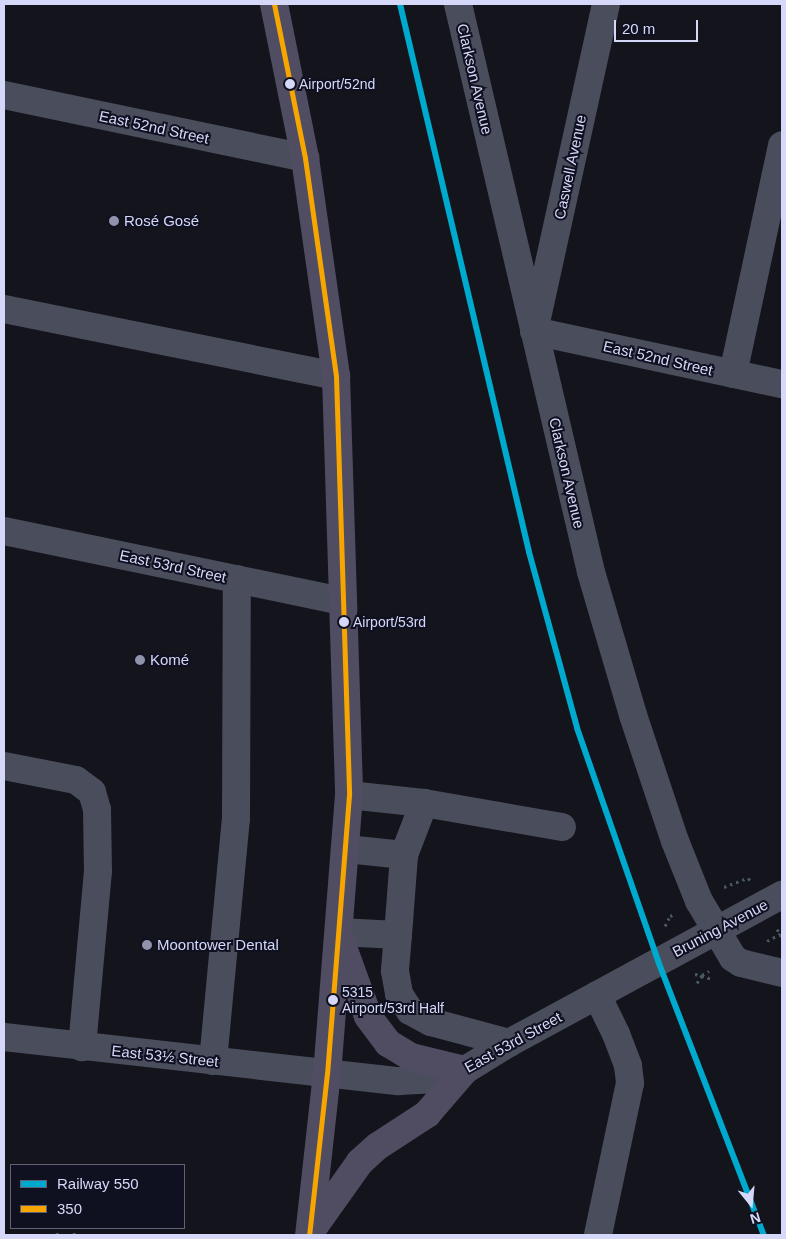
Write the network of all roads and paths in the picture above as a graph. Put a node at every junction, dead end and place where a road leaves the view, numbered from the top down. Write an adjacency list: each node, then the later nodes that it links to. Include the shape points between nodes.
1 (274, 4): 6 (main road)
2 (458, 4): 8 (street, Clarkson Avenue)
3 (606, 4): 8 (street, Caswell Avenue)
4 (4, 95): 6 (street, East 52nd Street)
5 (782, 145): 9 (street)
6 (304, 158): 10 (main road)
7 (4, 309): 10 (street)
8 (534, 331): 9 (street, East 52nd Street); 22 (street, Clarkson Avenue, via 591,572 622,682 675,840 696,895)
9 (733, 374): 11 (street, East 52nd Street)
10 (336, 376): 14 (main road)
11 (782, 384)
12 (4, 530): 13 (street, East 53rd Street)
13 (238, 579): 14 (street, East 53rd Street); 33 (street, via 236,819)
14 (342, 601): 16 (main road)
15 (4, 766): 32 (street, via 76,780 92,792 97,809 98,871)
16 (349, 795): 17 (street); 19 (main road)
17 (424, 803): 18 (street); 20 (street)
18 (562, 827)
19 (346, 849): 20 (street); 24 (main road)
20 (404, 855): 25 (street)
21 (782, 895): 22 (street, Bruning Avenue)
22 (716, 930): 27 (street, Bruning Avenue); 28 (street, via 733,958)
23 (782, 933): 26 (path)
24 (339, 934): 25 (street); 34 (main road, via 368,1016 388,1043 411,1057); 35 (main road)
25 (398, 935): 31 (street, via 395,971 399,994 410,1011 431,1022)
26 (768, 940)
27 (658, 961): 29 (street, East 53rd Street)
28 (782, 973)
29 (597, 995): 31 (street, East 53rd Street); 37 (street, via 616,1034 628,1066 630,1083)
30 (4, 1036): 32 (street, East 53½ Street)
31 (509, 1043): 34 (street, East 53rd Street)
32 (82, 1047): 33 (street, East 53½ Street)
33 (213, 1061): 35 (street, East 53½ Street)
34 (465, 1070): 35 (street, East 53rd Street, via 433,1079 399,1081); 36 (main road, via 427,1114 378,1146 360,1162)
35 (327, 1073): 36 (main road)
36 (309, 1234)
37 (598, 1235)

